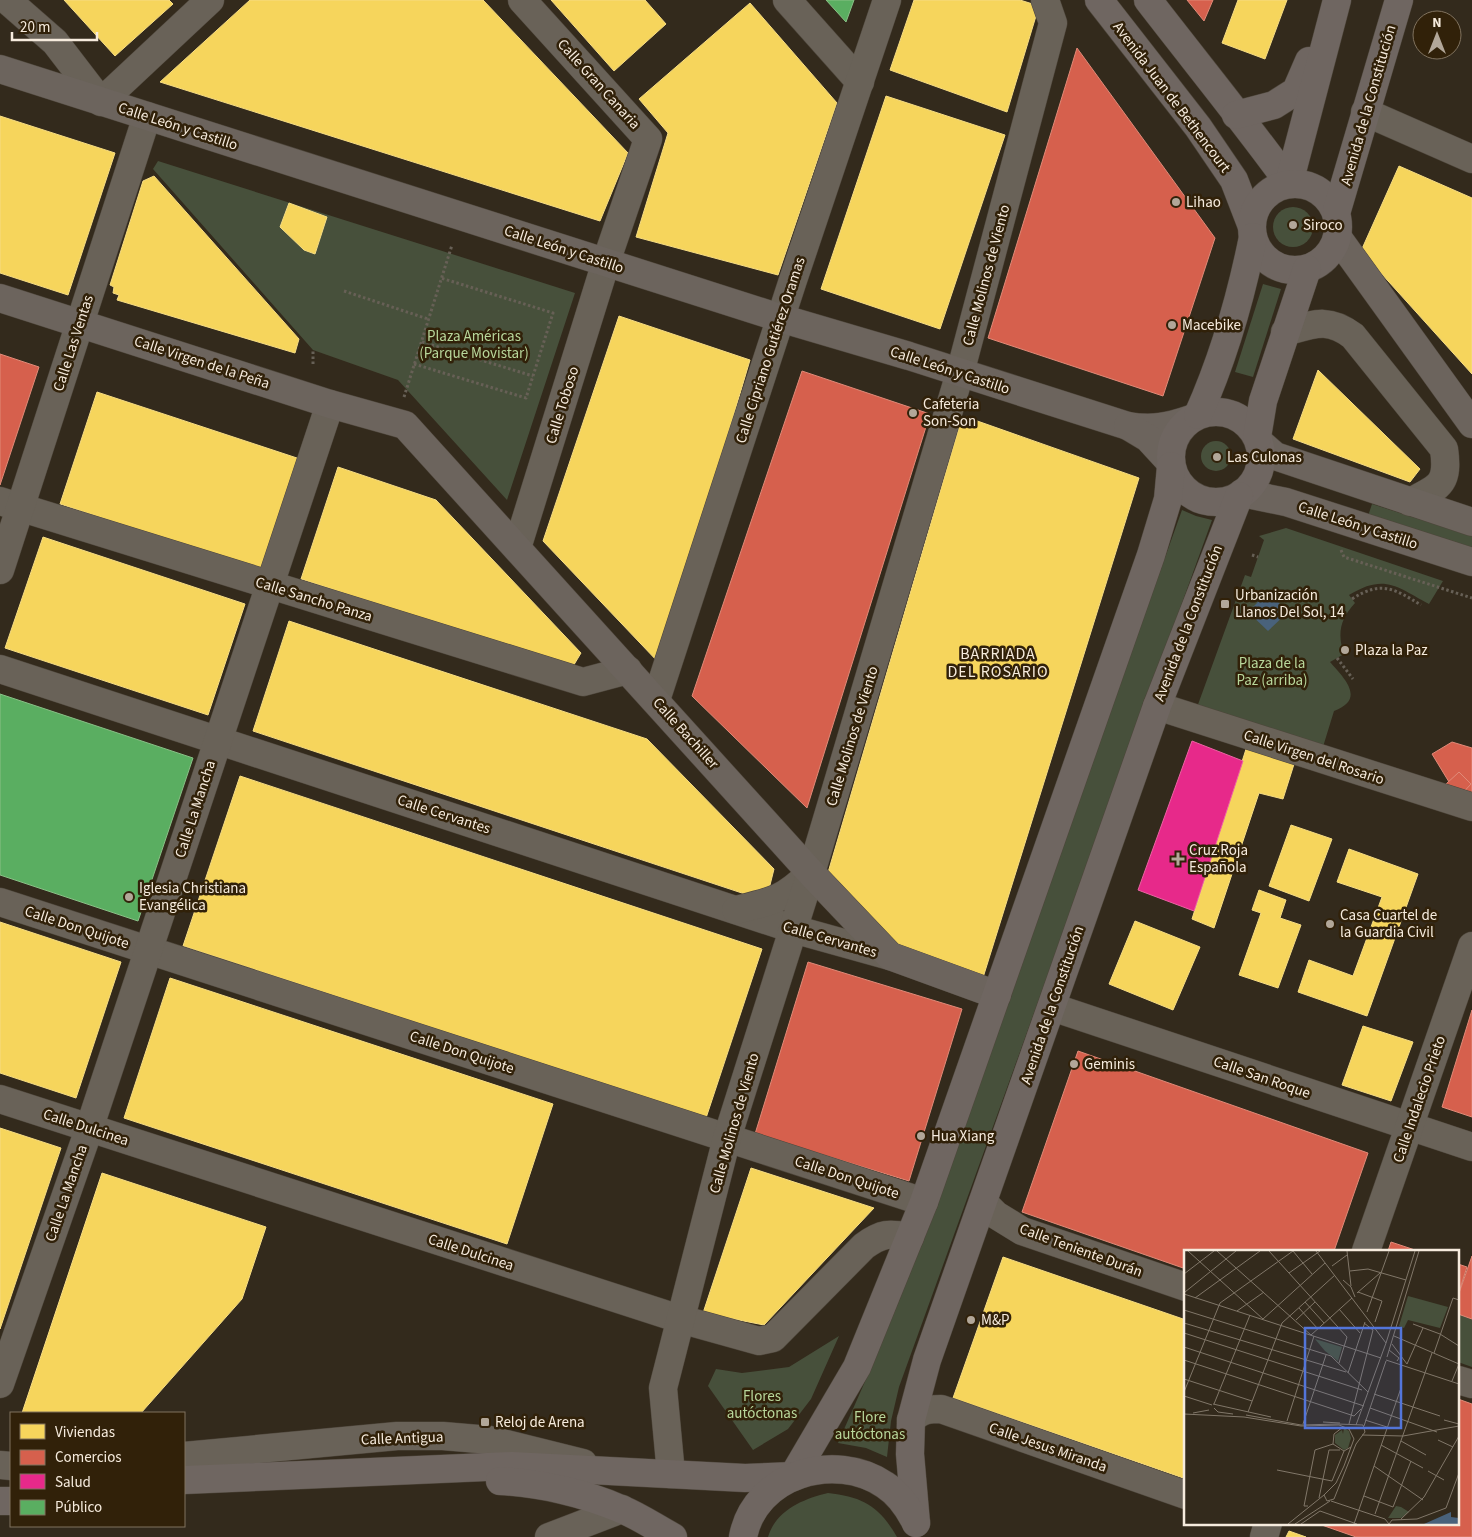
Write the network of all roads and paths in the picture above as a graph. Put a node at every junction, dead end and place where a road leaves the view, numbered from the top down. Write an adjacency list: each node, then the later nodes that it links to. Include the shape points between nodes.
1 (7, 0): 13 (street, via 55,42)
2 (522, 0): 23 (street, Calle Gran Canaria, via 648,139)
3 (788, 0): 12 (street)
4 (887, 0): 12 (street, Calle Cipriano Gutiérez Oramas)
5 (1045, 0): 36 (street, Calle Molinos de Viento, via 1053,23)
6 (1098, 0): 20 (main road, Avenida Juan de Bethencourt, via 1198,127 1234,180)
7 (1148, 0): 15 (main road)
8 (1337, 0): 15 (main road, via 1296,90 1274,105); 18 (main road)
9 (1400, 0): 14 (main road, Avenida de la Constitución)
10 (203, 3): 13 (street)
11 (0, 70): 13 (street, Calle León y Castillo)
12 (860, 82): 28 (street, Calle Cipriano Gutiérez Oramas)
13 (101, 102): 16 (street, Calle León y Castillo)
14 (1366, 112): 17 (street); 19 (main road, Avenida de la Constitución)
15 (1236, 115): 18 (main road)
16 (147, 116): 23 (street, Calle León y Castillo); 30 (street, Calle Las Ventas)
17 (1472, 158)
18 (1289, 183): 19 (main road, via 1308,185 1325,194); 20 (main road, via 1270,190 1257,205)
19 (1336, 210): 21 (main road)
20 (1252, 230): 24 (main road, via 1264,257 1284,269); 40 (main road, via 1246,269 1226,336)
21 (1338, 238): 24 (main road, via 1331,252); 41 (street)
22 (452, 245): 25 (path)
23 (606, 262): 28 (street, Calle León y Castillo); 50 (street, Calle Toboso)
24 (1307, 269): 31 (main road)
25 (441, 278): 29 (path); 37 (path, via 553,313)
26 (344, 291): 29 (path)
27 (0, 298): 30 (street, Calle Virgen de la Peña)
28 (780, 318): 36 (street, Calle León y Castillo); 64 (street, Calle Cipriano Gutiérez Oramas)
29 (428, 319): 32 (path)
30 (80, 323): 39 (street, Calle Virgen de la Peña); 48 (street, Calle Las Ventas)
31 (1285, 332): 44 (main road, via 1263,401); 47 (street, via 1320,322 1339,326 1353,336 1444,450 1446,472 1438,487)
32 (421, 342): 35 (path); 37 (path)
33 (313, 350): 34 (path)
34 (312, 364)
35 (414, 364): 37 (path, via 526,398); 38 (path)
36 (960, 373): 43 (street, Calle León y Castillo); 68 (street, Calle Molinos de Viento)
37 (533, 376)
38 (404, 398)
39 (330, 404): 42 (street, Calle Virgen de la Peña); 56 (street, Calle La Mancha)
40 (1194, 417): 43 (street, Calle León y Castillo, via 1150,430); 44 (main road, via 1213,412 1228,413 1241,420); 45 (main road, via 1175,436 1170,450)
41 (1472, 424)
42 (405, 425): 50 (street, Calle Bachiller)
43 (1128, 426): 45 (street, Calle León y Castillo, via 1148,438)
44 (1258, 440): 46 (main road, via 1259,470 1252,484); 47 (street, via 1275,456)
45 (1171, 464): 46 (main road, via 1177,480 1187,492 1201,500 1217,502); 75 (main road, via 1168,499 1151,555)
46 (1240, 495): 53 (street, Calle León y Castillo, via 1286,502); 65 (main road, Avenida de la Constitución)
47 (1410, 502): 49 (street)
48 (10, 504): 54 (street, Calle Las Ventas); 56 (street, Calle Sancho Panza)
49 (1472, 522)
50 (517, 548): 62 (street, Calle Bachiller)
51 (1252, 555): 52 (path)
52 (1258, 557)
53 (1472, 562)
54 (0, 570)
55 (1413, 579): 57 (path)
56 (270, 585): 62 (street, Calle Sancho Panza, via 583,682); 66 (street, Calle La Mancha)
57 (1472, 598)
58 (1352, 599): 59 (path, via 1362,592 1385,589 1403,593)
59 (1421, 606)
60 (1336, 658): 63 (path)
61 (0, 669): 66 (street, Calle Cervantes)
62 (628, 670): 64 (street, Calle Bachiller)
63 (1354, 680)
64 (656, 700): 68 (street, Calle Bachiller)
65 (1157, 706): 67 (street, Calle Virgen del Rosario); 76 (main road, Avenida de la Constitución)
66 (218, 740): 70 (street, Calle Cervantes); 73 (street, Calle La Mancha)
67 (1472, 807)
68 (811, 874): 70 (street, via 773,902); 71 (street, Calle Molinos de Viento); 74 (street, Calle Bachiller)
69 (0, 902): 73 (street, Calle Don Quijote)
70 (736, 910): 71 (street, Calle Cervantes)
71 (794, 929): 74 (street, Calle Cervantes); 80 (street, Calle Molinos de Viento)
72 (1472, 946): 78 (street, Calle Indalecio Prieto)
73 (148, 950): 79 (street, Calle La Mancha); 80 (street, Calle Don Quijote)
74 (890, 956): 75 (street, Calle Bachiller)
75 (997, 995): 82 (main road)
76 (1052, 1006): 78 (street, Calle San Roque); 83 (main road, Avenida de la Constitución)
77 (0, 1099): 79 (street, Calle Dulcinea)
78 (1410, 1127): 81 (street, Calle San Roque); 85 (street, Calle Indalecio Prieto)
79 (89, 1129): 87 (street, Calle Dulcinea); 88 (street, Calle La Mancha)
80 (727, 1138): 82 (street, Calle Don Quijote); 87 (street, Calle Molinos de Viento)
81 (1472, 1147)
82 (924, 1202): 84 (main road)
83 (983, 1202): 86 (street, Calle Teniente Durán, via 996,1216 1022,1231); 89 (main road, Avenida de la Constitución, via 927,1360)
84 (910, 1236): 87 (street, Calle Dulcinea, via 877,1236 773,1338 759,1342); 93 (main road, via 857,1367)
85 (1366, 1250)
86 (1184, 1286)
87 (680, 1318): 92 (street, Calle Molinos de Viento, via 663,1388)
88 (0, 1384)
89 (911, 1420): 96 (street, Calle Jesus Miranda, via 928,1409 941,1409); 99 (main road, Avenida de la Constitución, via 910,1454)
90 (185, 1456): 91 (street, Calle Antigua, via 397,1436 443,1436 490,1440)
91 (616, 1470): 92 (main road); 94 (main road, via 474,1466)
92 (671, 1474): 93 (main road, via 745,1478)
93 (793, 1476): 99 (main road, via 827,1468 858,1472 886,1485 906,1504); 102 (main road, via 759,1503)
94 (185, 1480)
95 (185, 1494): 97 (main road, via 465,1480 517,1482 551,1488)
96 (1184, 1494)
97 (622, 1509): 100 (street); 101 (main road)
98 (1268, 1524): 103 (street)
99 (921, 1532)
100 (549, 1537)
101 (673, 1537)
102 (742, 1537)
103 (1264, 1537)

